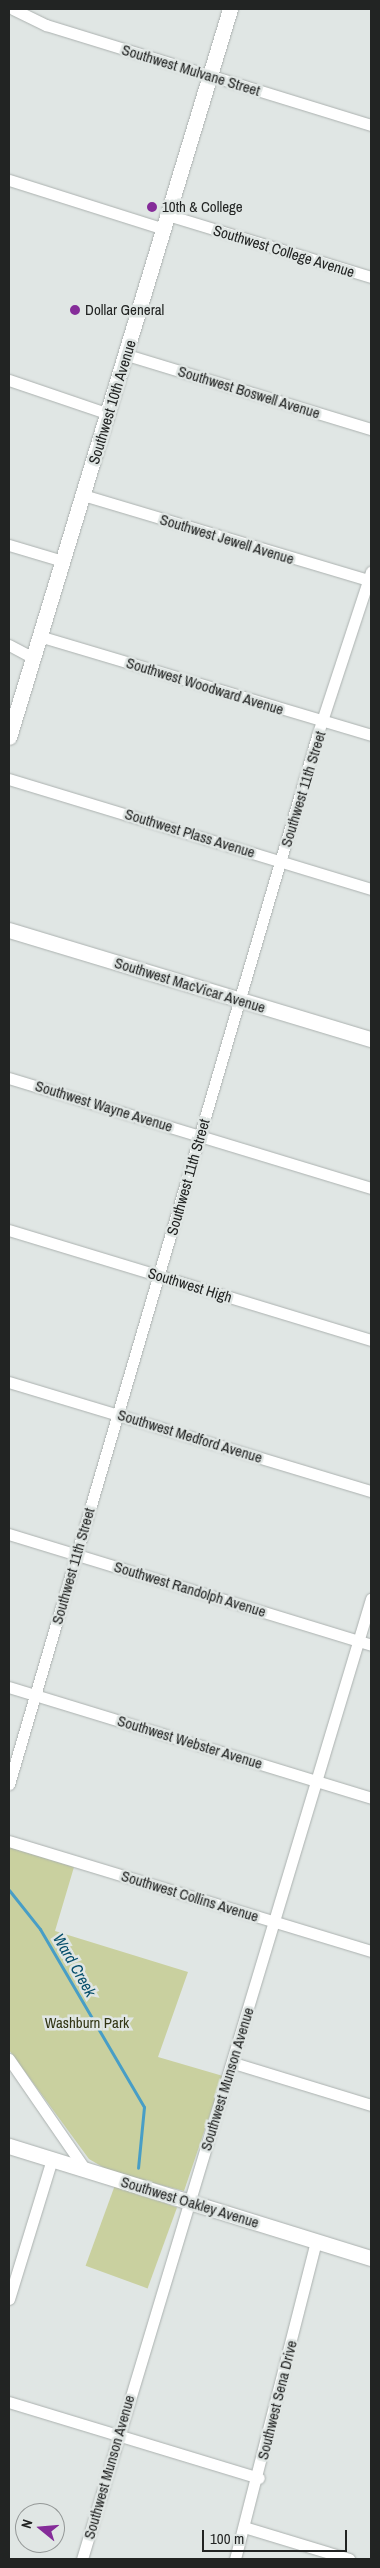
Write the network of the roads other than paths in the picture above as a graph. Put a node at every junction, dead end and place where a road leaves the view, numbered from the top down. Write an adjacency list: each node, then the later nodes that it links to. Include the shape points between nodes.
1 (12, 9): 3 (street, Southwest Mulvane Street, via 46,25)
2 (230, 9): 3 (street, Southwest 10th Avenue)
3 (210, 76): 4 (street, Southwest Mulvane Street); 6 (street, Southwest 10th Avenue)
4 (371, 125)
5 (9, 180): 6 (street, Southwest College Avenue)
6 (166, 222): 7 (street, Southwest College Avenue); 8 (street, Southwest 10th Avenue)
7 (371, 277)
8 (127, 355): 10 (street, Southwest 10th Avenue); 11 (street, Southwest Boswell Avenue)
9 (9, 380): 10 (street)
10 (109, 414): 12 (street, Southwest 10th Avenue)
11 (371, 429)
12 (83, 495): 14 (street, Southwest 10th Avenue); 15 (street, Southwest Jewell Avenue)
13 (9, 545): 14 (street)
14 (63, 561): 16 (street, Southwest 10th Avenue)
15 (370, 578): 19 (street, Southwest 11th Street)
16 (40, 636): 18 (street, Southwest 10th Avenue); 19 (street, Southwest Woodward Avenue)
17 (9, 645): 18 (street)
18 (33, 658): 21 (street, Southwest 10th Avenue)
19 (324, 722): 20 (street, Southwest Woodward Avenue); 23 (street, Southwest 11th Street)
20 (371, 735)
21 (9, 737)
22 (9, 779): 23 (street, Southwest Plass Avenue)
23 (281, 861): 24 (street, Southwest Plass Avenue); 26 (street, Southwest 11th Street)
24 (371, 888)
25 (9, 930): 26 (street, Southwest MacVicar Avenue)
26 (240, 1000): 27 (street, Southwest MacVicar Avenue); 29 (street, Southwest 11th Street)
27 (371, 1039)
28 (9, 1078): 29 (street, Southwest Wayne Avenue)
29 (201, 1135): 30 (street, Southwest Wayne Avenue); 32 (street, Southwest 11th Street)
30 (371, 1188)
31 (9, 1230): 32 (street, Southwest High)
32 (159, 1276): 33 (street, Southwest High); 35 (street, Southwest 11th Street)
33 (371, 1340)
34 (9, 1382): 35 (street, Southwest Medford Avenue)
35 (118, 1414): 36 (street, Southwest Medford Avenue); 38 (street, Southwest 11th Street)
36 (371, 1492)
37 (9, 1534): 38 (street, Southwest Randolph Avenue)
38 (77, 1554): 40 (street, Southwest Randolph Avenue); 43 (street, Southwest 11th Street)
39 (371, 1599): 40 (street, Southwest Munson Avenue)
40 (358, 1641): 41 (street, Southwest Randolph Avenue); 44 (street, Southwest Munson Avenue)
41 (371, 1645)
42 (9, 1687): 43 (street, Southwest Webster Avenue)
43 (35, 1695): 44 (street, Southwest Webster Avenue); 45 (street, Southwest 11th Street)
44 (316, 1781): 46 (street, Southwest Webster Avenue); 48 (street, Southwest Munson Avenue)
45 (9, 1784)
46 (371, 1798)
47 (9, 1841): 48 (street, Southwest Collins Avenue)
48 (274, 1922): 49 (street, Southwest Collins Avenue); 51 (street, Southwest Munson Avenue)
49 (371, 1951)
50 (9, 2059): 55 (street)
51 (234, 2063): 52 (street); 56 (street, Southwest Munson Avenue)
52 (371, 2105)
53 (9, 2146): 54 (street, Southwest Oakley Avenue)
54 (52, 2159): 55 (street, Southwest Oakley Avenue); 59 (street)
55 (85, 2169): 56 (street, Southwest Oakley Avenue)
56 (188, 2201): 57 (street, Southwest Oakley Avenue); 61 (street, Southwest Munson Avenue)
57 (316, 2241): 58 (street, Southwest Oakley Avenue); 62 (street, Southwest Sena Drive)
58 (371, 2258)
59 (9, 2299)
60 (9, 2402): 61 (street)
61 (118, 2436): 62 (street); 64 (street, Southwest Munson Avenue)
62 (259, 2478): 63 (street, Southwest Sena Drive)
63 (244, 2527): 65 (street, Southwest Sena Drive); 66 (street)
64 (82, 2559)
65 (235, 2559)
66 (349, 2559)

